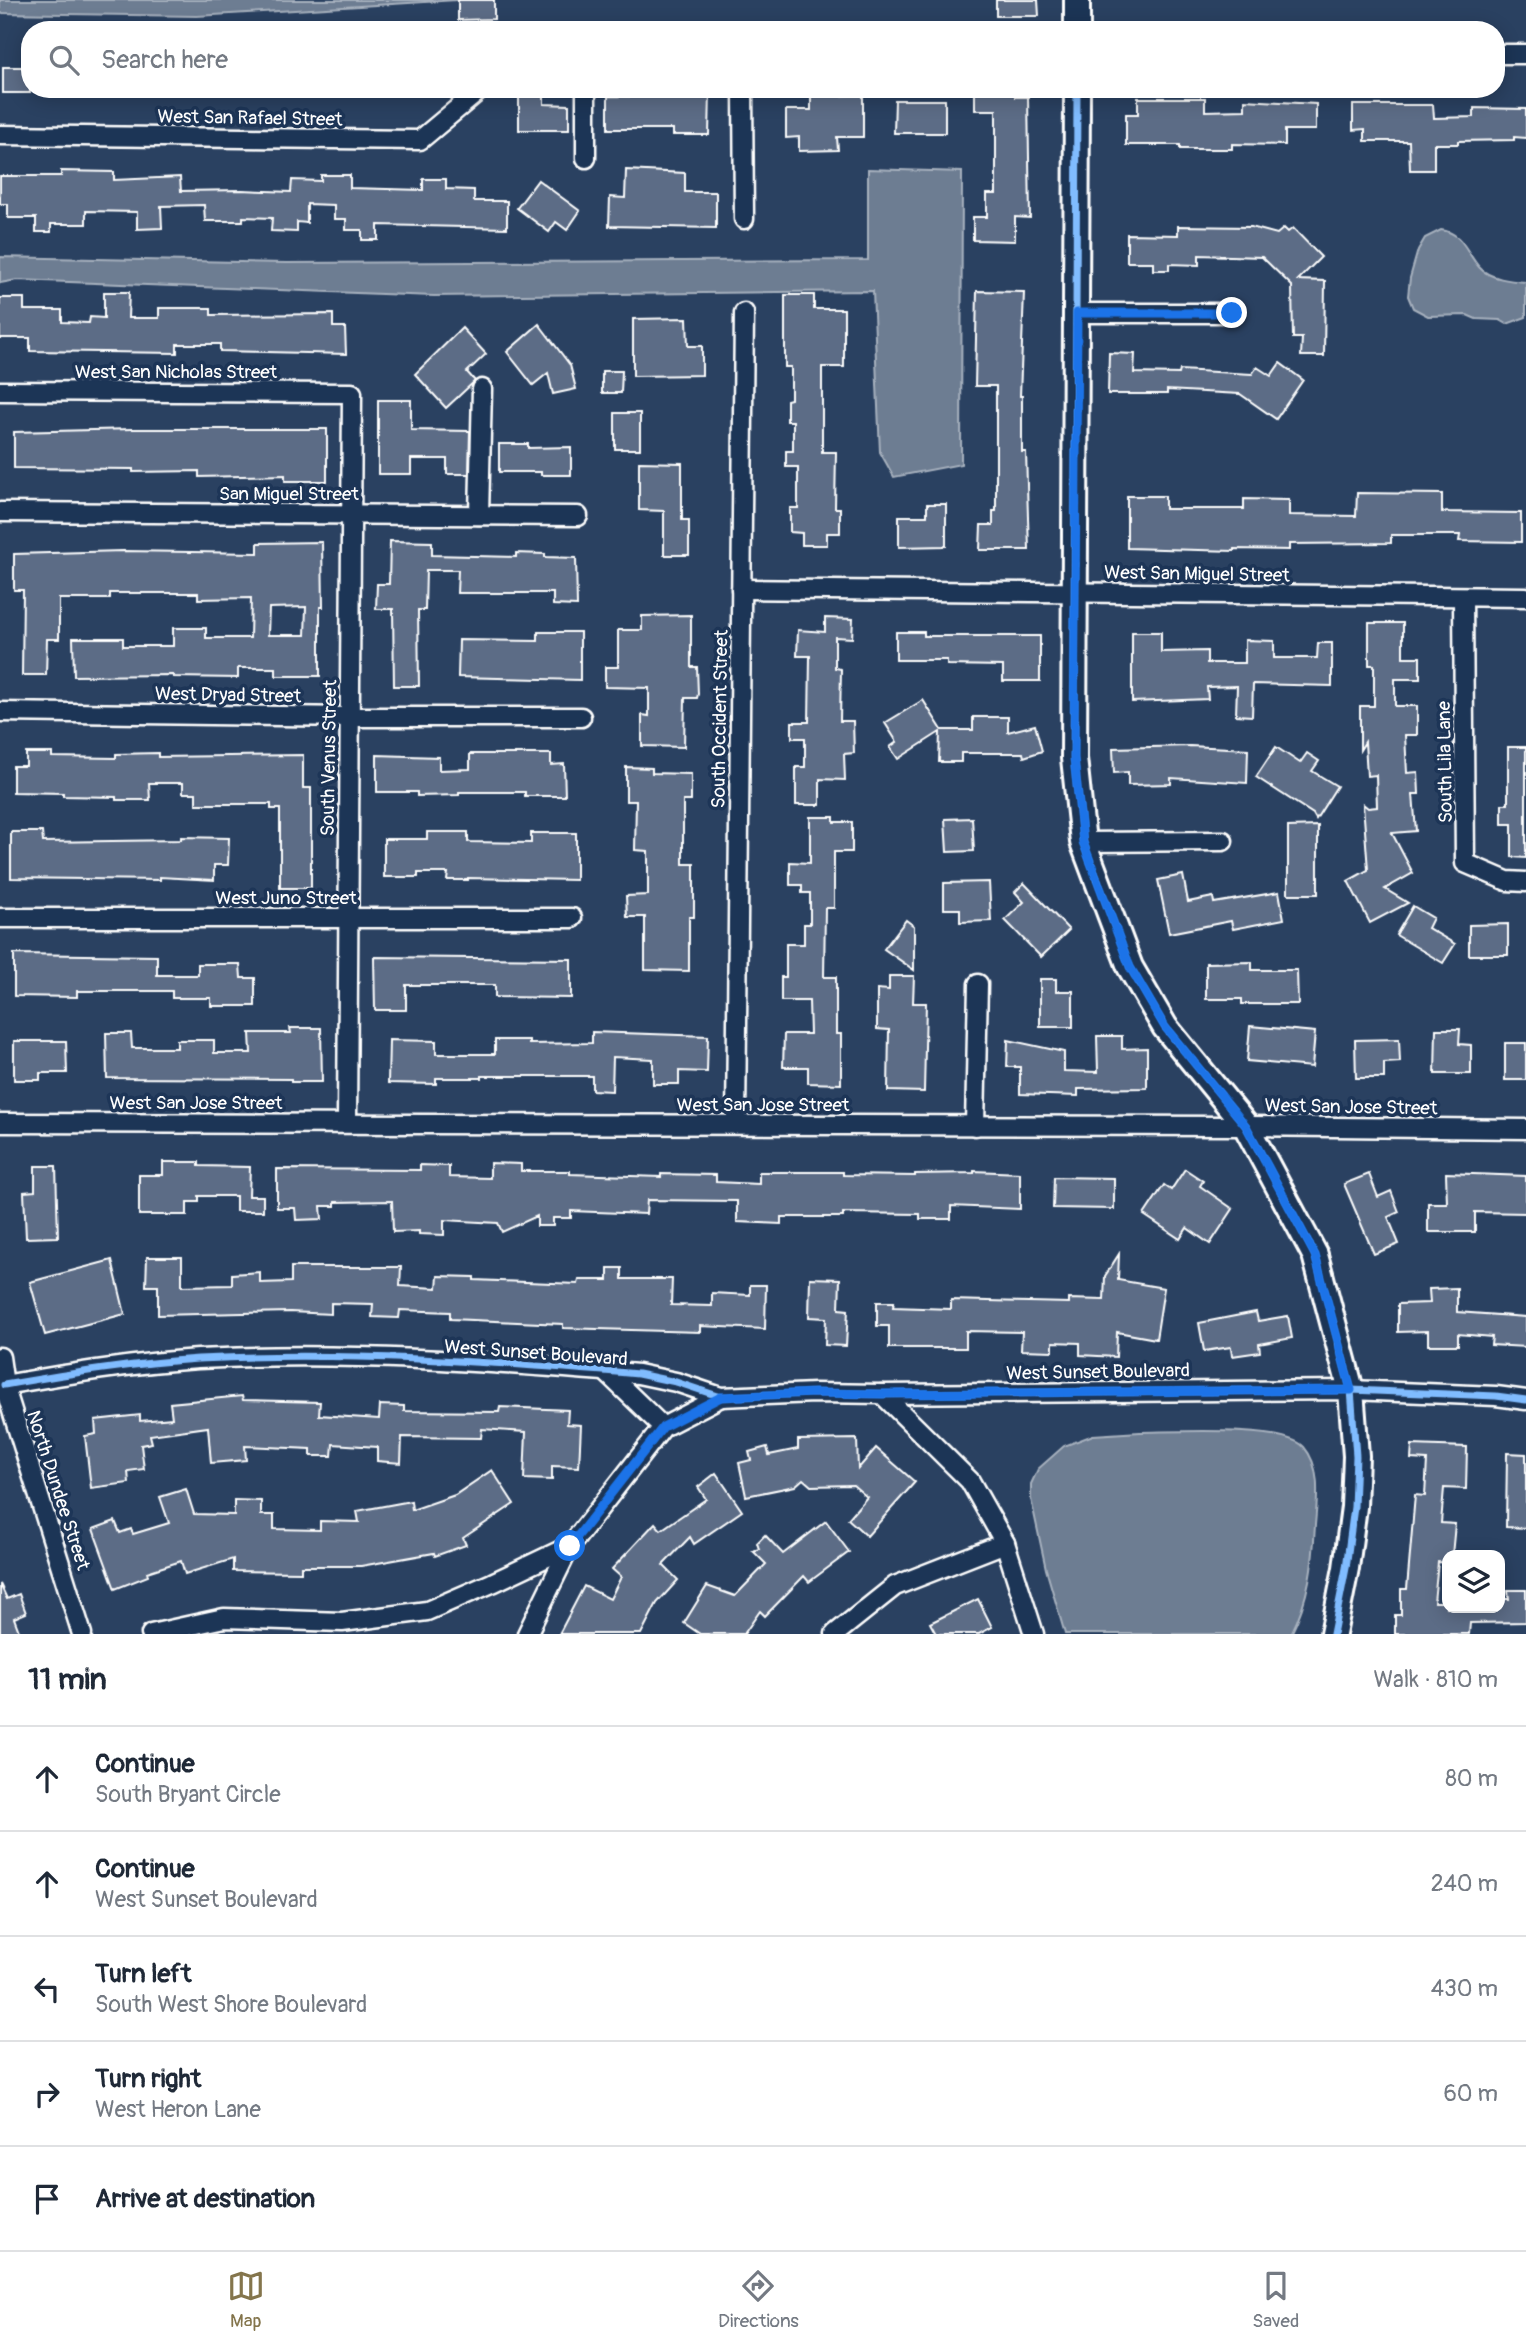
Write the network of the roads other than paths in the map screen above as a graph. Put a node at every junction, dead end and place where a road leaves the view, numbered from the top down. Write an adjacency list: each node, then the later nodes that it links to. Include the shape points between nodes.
1 (1077, 0): 2 (street)
2 (1077, 21)
3 (1505, 54): 4 (street)
4 (1526, 54)
5 (470, 98): 9 (street, West San Rafael Street, via 420,140)
6 (586, 98): 10 (street)
7 (743, 98): 11 (street)
8 (1077, 98): 13 (street)
9 (0, 135)
10 (586, 158)
11 (744, 219)
12 (744, 313): 22 (street, South Occident Street)
13 (1077, 313): 14 (street); 23 (street)
14 (1232, 313)
15 (482, 389): 20 (street)
16 (0, 391): 17 (street, West San Nicholas Street)
17 (352, 393): 19 (street, South Venus Street)
18 (0, 512): 19 (street, San Miguel Street)
19 (351, 514): 20 (street, San Miguel Street); 27 (street, South Venus Street)
20 (479, 515): 21 (street, San Miguel Street)
21 (578, 516)
22 (741, 589): 23 (street, West San Miguel Street); 38 (street, South Occident Street)
23 (1074, 592): 24 (street, West San Miguel Street); 30 (street, via 1074,758)
24 (1463, 597): 25 (street, West San Miguel Street); 31 (street, South Lila Lane, via 1465,863 1507,881)
25 (1526, 597)
26 (0, 712): 27 (street, West Dryad Street)
27 (350, 717): 28 (street, West Dryad Street); 33 (street, South Venus Street)
28 (581, 717)
29 (1223, 841): 30 (street)
30 (1083, 842): 40 (street, via 1130,967 1165,1027)
31 (1526, 882)
32 (0, 918): 33 (street, West Juno Street)
33 (347, 918): 34 (street, West Juno Street); 37 (street, South Venus Street)
34 (572, 918)
35 (978, 984): 39 (street)
36 (0, 1123): 37 (street, West San Jose Street)
37 (347, 1123): 38 (street, West San Jose Street)
38 (736, 1124): 39 (street, West San Jose Street)
39 (975, 1126): 40 (street, West San Jose Street)
40 (1246, 1126): 41 (street, West San Jose Street); 45 (street, via 1315,1255)
41 (1526, 1129)
42 (0, 1357): 44 (street, North Dundee Street)
43 (605, 1371): 44 (street, West Sunset Boulevard, via 368,1358 198,1359 118,1366); 47 (street, West Sunset Boulevard, via 676,1382); 49 (street)
44 (4, 1385): 53 (street, North Dundee Street)
45 (1351, 1390): 46 (street, West Sunset Boulevard); 48 (street, West Sunset Boulevard); 58 (street, via 1354,1507)
46 (882, 1394): 47 (street, West Sunset Boulevard); 50 (street, via 970,1481)
47 (721, 1397): 49 (street)
48 (1526, 1400)
49 (663, 1427): 51 (street)
50 (1005, 1543): 56 (street, via 895,1586); 57 (street)
51 (570, 1546): 52 (street, via 426,1611); 55 (street)
52 (348, 1628): 54 (street, via 224,1618)
53 (82, 1634)
54 (151, 1634)
55 (527, 1634)
56 (835, 1634)
57 (1034, 1634)
58 (1333, 1634)

